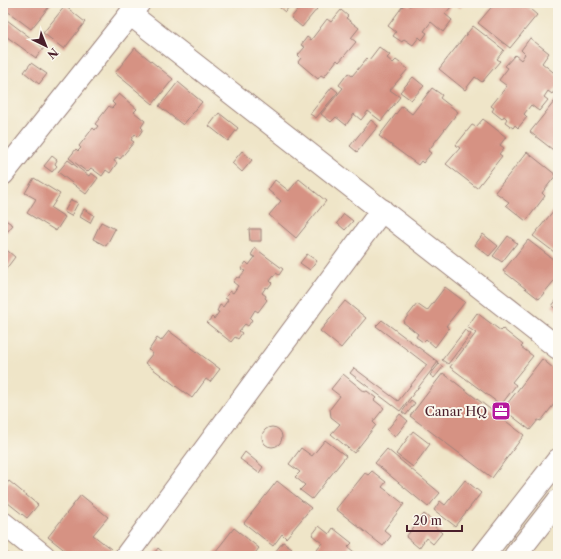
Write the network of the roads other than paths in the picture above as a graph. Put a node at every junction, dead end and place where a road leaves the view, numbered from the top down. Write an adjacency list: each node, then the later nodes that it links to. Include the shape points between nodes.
1 (135, 8): 2 (street); 3 (street)
2 (3, 174)
3 (382, 210): 4 (street); 9 (street)
4 (558, 348)
5 (558, 460): 10 (street)
6 (558, 501): 11 (street)
7 (3, 523): 8 (street)
8 (44, 556)
9 (126, 556)
10 (482, 556)
11 (515, 556)

